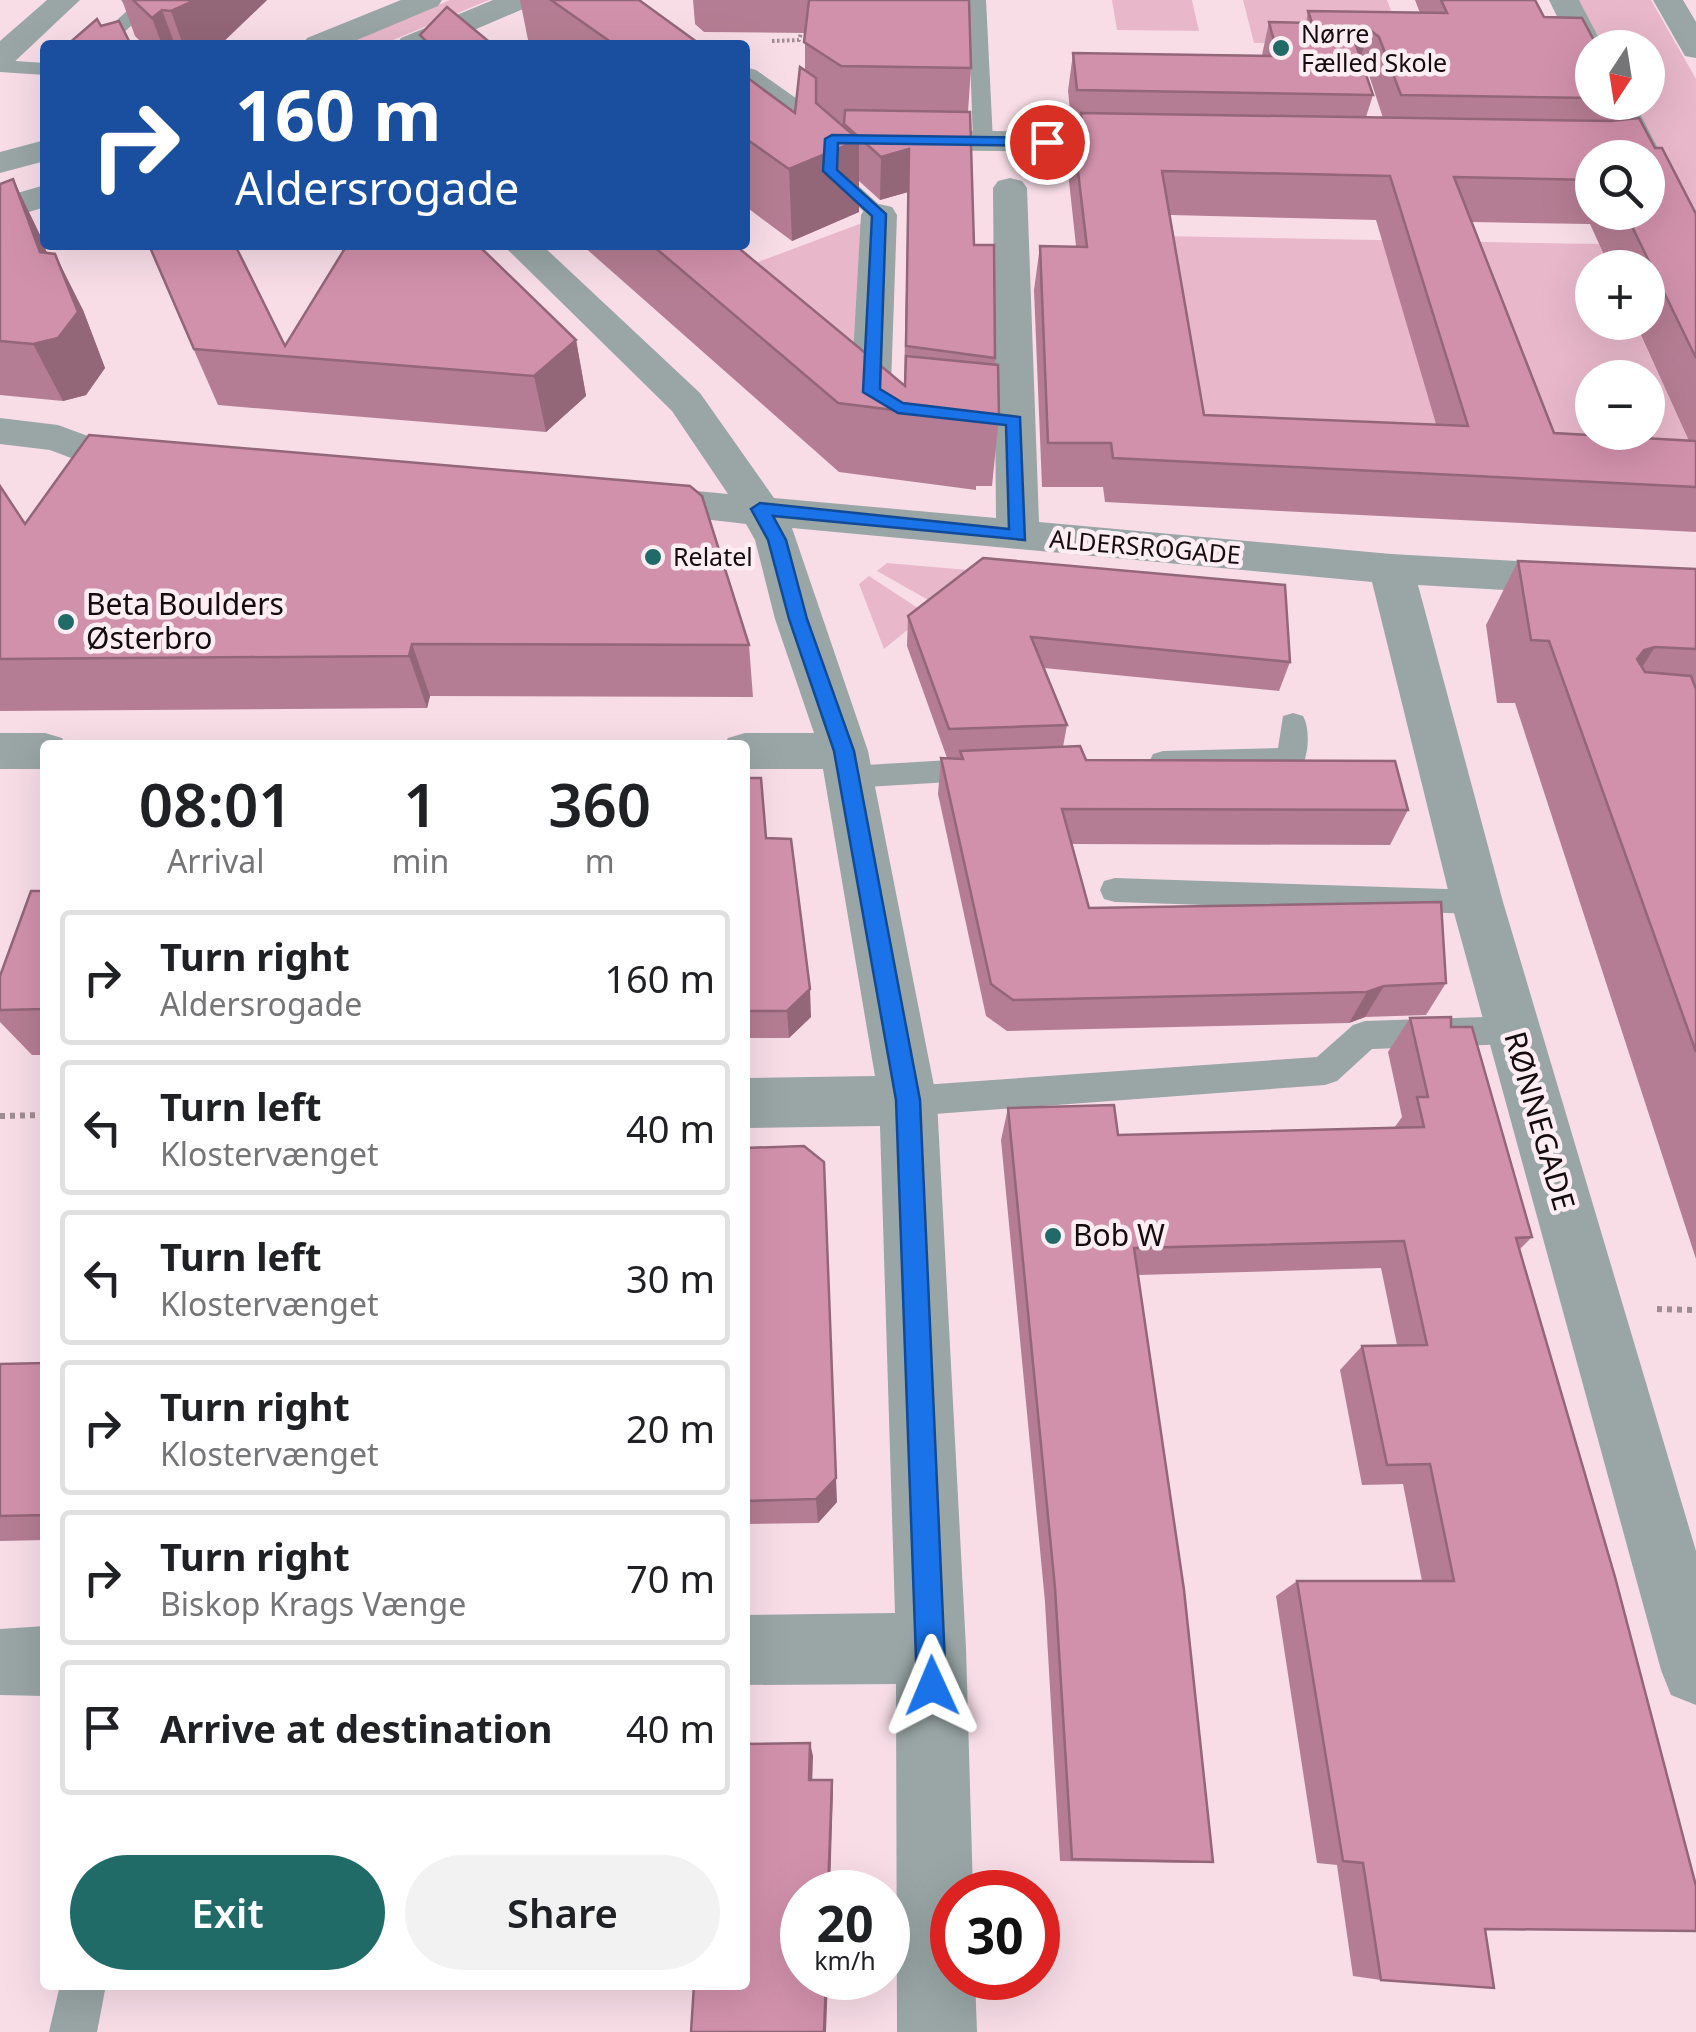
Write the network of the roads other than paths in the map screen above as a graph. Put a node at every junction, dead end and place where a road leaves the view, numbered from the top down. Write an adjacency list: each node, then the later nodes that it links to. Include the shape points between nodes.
1 (130, 0): 10 (lane, via 138,11)
2 (519, 0): 12 (street)
3 (977, 0): 19 (lane)
4 (1564, 0): 9 (street)
5 (1668, 0): 13 (street)
6 (64, 1): 8 (street, via 4,12); 14 (street)
7 (412, 2): 11 (street)
8 (0, 24)
9 (1579, 30)
10 (113, 33)
11 (329, 40)
12 (424, 40)
13 (1696, 49)
14 (0, 58)
15 (0, 66): 16 (lane)
16 (40, 69)
17 (750, 83): 18 (street)
18 (832, 139): 19 (street); 26 (lane, via 830,171)
19 (984, 140): 20 (street)
20 (1180, 144)
21 (40, 151): 22 (street)
22 (0, 163)
23 (1010, 188): 33 (street, via 995,419)
24 (40, 197): 25 (street)
25 (0, 210)
26 (879, 214): 28 (street, via 858,379 898,408)
27 (526, 250): 32 (street, via 686,402)
28 (937, 412)
29 (0, 431): 30 (street, via 58,438 100,456)
30 (197, 464)
31 (586, 495): 32 (street, ALDERSROGADE)
32 (760, 509): 33 (street, ALDERSROGADE); 41 (street, via 777,540)
33 (1018, 536): 34 (street, ALDERSROGADE)
34 (1391, 569): 35 (street, ALDERSROGADE); 44 (street, RØNNEGADE)
35 (1696, 586)
36 (1293, 723): 40 (lane, via 1292,758)
37 (0, 751): 38 (street)
38 (40, 751)
39 (750, 752): 41 (street)
40 (1136, 763)
41 (846, 764): 42 (lane); 46 (street)
42 (1018, 767)
43 (1115, 890): 44 (lane)
44 (1478, 902): 45 (street, RØNNEGADE)
45 (1514, 1030): 46 (lane, via 1365,1035 1324,1070); 50 (street, RØNNEGADE)
46 (908, 1100): 47 (street); 48 (street)
47 (750, 1103)
48 (931, 1648): 49 (street); 53 (street)
49 (750, 1650)
50 (1696, 1670)
51 (82, 1990): 52 (lane)
52 (73, 2032)
53 (936, 2032)

